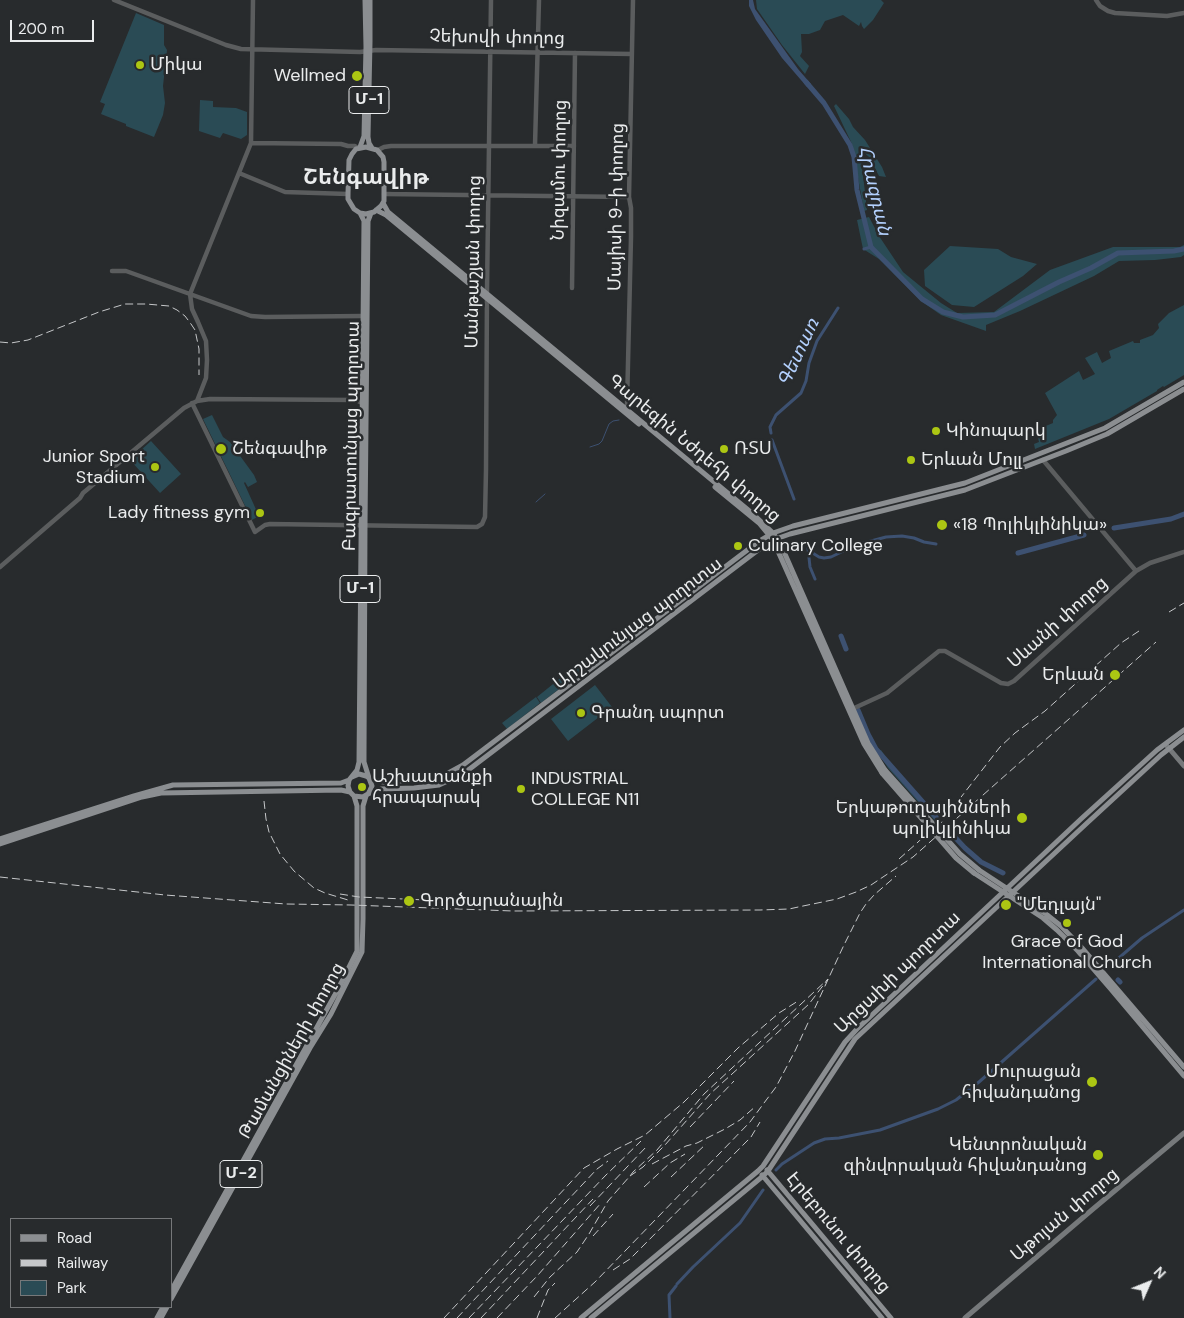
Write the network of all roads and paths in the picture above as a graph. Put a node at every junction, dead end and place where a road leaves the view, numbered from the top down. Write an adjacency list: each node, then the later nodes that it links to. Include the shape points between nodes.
1 (115, 0): 10 (street, Չեխովի փողոց, via 234,48)
2 (254, 0): 10 (street)
3 (365, 0): 11 (main road, Մ-1)
4 (370, 0): 11 (main road, Մ-1)
5 (491, 0): 12 (street, Մանթաշյան փողոց)
6 (539, 0): 13 (street)
7 (633, 0): 15 (street, Մայիսի 9-ի փողոց)
8 (1096, 0): 9 (street, via 1100,6 1115,13 1167,16)
9 (1184, 13)
10 (253, 49): 11 (street, Չեխովի փողոց); 16 (street)
11 (365, 51): 12 (street, Չեխովի փողոց); 22 (main road, Մ-1, via 364,136); 23 (main road, Մ-1, via 368,137)
12 (490, 52): 13 (street, Չեխովի փողոց); 19 (street, Մանթաշյան փողոց)
13 (538, 52): 14 (street, Չեխովի փողոց); 20 (street)
14 (575, 53): 15 (street, Չեխովի փողոց); 21 (street, Նիզամու փողոց)
15 (632, 54): 31 (street, Մայիսի 9-ի փողոց)
16 (251, 144): 17 (street); 26 (street)
17 (348, 146): 22 (street); 25 (street)
18 (386, 146): 19 (street); 23 (street); 24 (street)
19 (489, 146): 20 (street); 29 (street, Մանթաշյան փողոց)
20 (535, 146): 21 (street)
21 (574, 146): 30 (street, Նիզամու փողոց)
22 (359, 148): 23 (main road); 25 (main road)
23 (375, 149): 24 (main road)
24 (383, 157): 28 (main road)
25 (349, 160): 27 (main road)
26 (239, 173): 27 (street, via 285,192); 37 (street)
27 (348, 194): 34 (main road, via 350,204)
28 (384, 194): 29 (street); 32 (main road)
29 (489, 195): 30 (street); 38 (street, Մանթաշյան փողոց)
30 (573, 196): 31 (street); 36 (street, Նիզամու փողոց)
31 (629, 197): 44 (street, Մայիսի 9-ի փողոց, via 628,405)
32 (383, 203): 33 (main road); 38 (main road, Գարեգին Նժդեհի փողոց, via 388,212)
33 (373, 212): 34 (main road); 38 (main road, Գարեգին Նժդեհի փողոց, via 386,215); 43 (main road, Բագրատունյաց պողոտա / Մ-1, via 368,221)
34 (360, 213): 39 (main road, Բագրատունյաց պողոտա / Մ-1, via 364,221)
35 (112, 271): 37 (street, via 126,271)
36 (572, 288)
37 (190, 294): 39 (street, via 251,316); 42 (street, via 190,305 204,336 207,353 206,378)
38 (487, 296): 44 (main road, Գարեգին Նժդեհի փողոց); 52 (street, Մանթաշյան փողոց, via 486,470 482,524 477,527)
39 (363, 316): 43 (main road, Բագրատունյաց պողոտա / Մ-1)
40 (1184, 382): 46 (main road, Արշակունյաց պողոտա, via 1105,428)
41 (1184, 389): 45 (main road, Արշակունյաց պողոտա, via 1113,431)
42 (194, 402): 43 (street, via 210,399 356,400); 52 (street, via 255,532 265,524); 56 (street, via 142,442)
43 (364, 404): 52 (main road, Բագրատունյաց պողոտա / Մ-1)
44 (625, 411): 53 (main road, Գարեգին Նժդեհի փողոց, via 754,514)
45 (1043, 460): 48 (main road, Արշակունյաց պողոտա); 57 (street)
46 (1011, 466): 47 (main road, Արշակունյաց պողոտա); 48 (main road, via 1009,470)
47 (998, 470): 49 (main road); 50 (main road, Արշակունյաց պողոտա, via 965,483)
48 (1013, 472): 49 (main road, Արշակունյաց պողոտա)
49 (1001, 476): 51 (main road, Արշակունյաց պողոտա, via 965,490)
50 (856, 511): 51 (main road); 53 (main road, Արշակունյաց պողոտա)
51 (857, 517): 54 (main road, Արշակունյաց պողոտա)
52 (362, 525): 73 (main road, Բագրատունյաց պողոտա / Մ-1, via 359,762); 74 (main road, Բագրատունյաց պողոտա / Մ-1, via 364,762)
53 (771, 534): 54 (main road, Գարեգին Նժդեհի փողոց); 58 (main road, Արշակունյաց պողոտա)
54 (775, 539): 59 (main road, Արշակունյաց պողոտա); 64 (main road, Գարեգին Նժդեհի փողոց)
55 (1184, 552): 57 (street, Սևանի փողոց)
56 (0, 567)
57 (1136, 571): 64 (street, Սևանի փողոց, via 1008,684 945,651 939,651 887,693)
58 (703, 583): 59 (main road); 60 (main road, Արշակունյաց պողոտա)
59 (707, 588): 61 (main road, Արշակունյաց պողոտա)
60 (694, 590): 61 (main road, via 700,590); 62 (main road, Արշակունյաց պողոտա)
61 (699, 594): 63 (main road, Արշակունյաց պողոտա)
62 (588, 670): 63 (main road); 68 (main road, Արշակունյաց պողոտա)
63 (592, 676): 70 (main road, Արշակունյաց պողոտա)
64 (850, 710): 86 (main road, Գարեգին Նժդեհի փողոց, bridge, via 883,771 977,872)
65 (1184, 730): 67 (main road, Արցախի պողոտա)
66 (1184, 737): 69 (main road, Արցախի պողոտա)
67 (1165, 744): 69 (main road); 86 (main road, Արցախի պողոտա)
68 (486, 748): 70 (main road); 72 (main road, Արշակունյաց պողոտա, via 464,765)
69 (1170, 748): 71 (main road); 87 (main road, Արցախի պողոտա)
70 (490, 753): 76 (main road, Արշակունյաց պողոտա, via 463,774)
71 (1184, 766)
72 (441, 776): 74 (main road, Արշակունյաց պողոտա, via 384,782); 76 (main road)
73 (351, 778): 74 (main road, via 363,774); 75 (main road, via 340,783); 82 (main road, via 348,786)
74 (370, 779): 83 (main road, via 372,786)
75 (286, 783): 78 (main road); 79 (main road)
76 (443, 784): 83 (main road, Արշակունյաց պողոտա, via 381,789)
77 (173, 785): 78 (main road); 80 (main road); 84 (main road)
78 (209, 785): 81 (main road, via 206,788)
79 (286, 791): 81 (main road); 82 (main road, via 341,790)
80 (172, 792): 81 (main road); 85 (main road, via 142,797)
81 (209, 792)
82 (352, 794): 83 (main road, via 360,798); 99 (main road, Թամանցիների փողոց / Մ-2, via 357,806 357,951)
83 (367, 795): 100 (main road, Թամանցիների փողոց / Մ-2, via 363,806 362,952 331,1014)
84 (0, 839)
85 (0, 844)
86 (1005, 890): 87 (main road, Գարեգին Նժդեհի փողոց); 88 (main road, Արցախի պողոտա)
87 (1011, 894): 89 (main road, Արցախի պողոտա); 91 (main road, via 1061,926); 92 (main road, via 1078,951)
88 (936, 955): 89 (main road); 90 (main road, Արցախի պողոտա, via 857,1029)
89 (941, 960): 90 (main road, Արցախի պողոտա)
90 (848, 1044): 93 (main road, Արցախի պողոտա); 94 (main road, Արցախի պողոտա)
91 (1184, 1067)
92 (1184, 1076)
93 (814, 1089): 94 (main road); 96 (main road, Արցախի պողոտա)
94 (819, 1092): 98 (main road, Արցախի պողոտա)
95 (1184, 1133): 105 (main road, Աթոյան փողոց)
96 (763, 1166): 97 (main road, Արցախի պողոտա); 98 (main road, Էրեբունու փողոց)
97 (758, 1171): 98 (main road, Էրեբունու փողոց); 101 (main road, Արցախի պողոտա)
98 (766, 1173): 102 (main road, Արցախի պողոտա); 103 (main road, Էրեբունու փողոց); 104 (main road, Էրեբունու փողոց)
99 (172, 1289)
100 (172, 1297)
101 (581, 1318)
102 (591, 1318)
103 (882, 1318)
104 (891, 1318)
105 (965, 1318)

